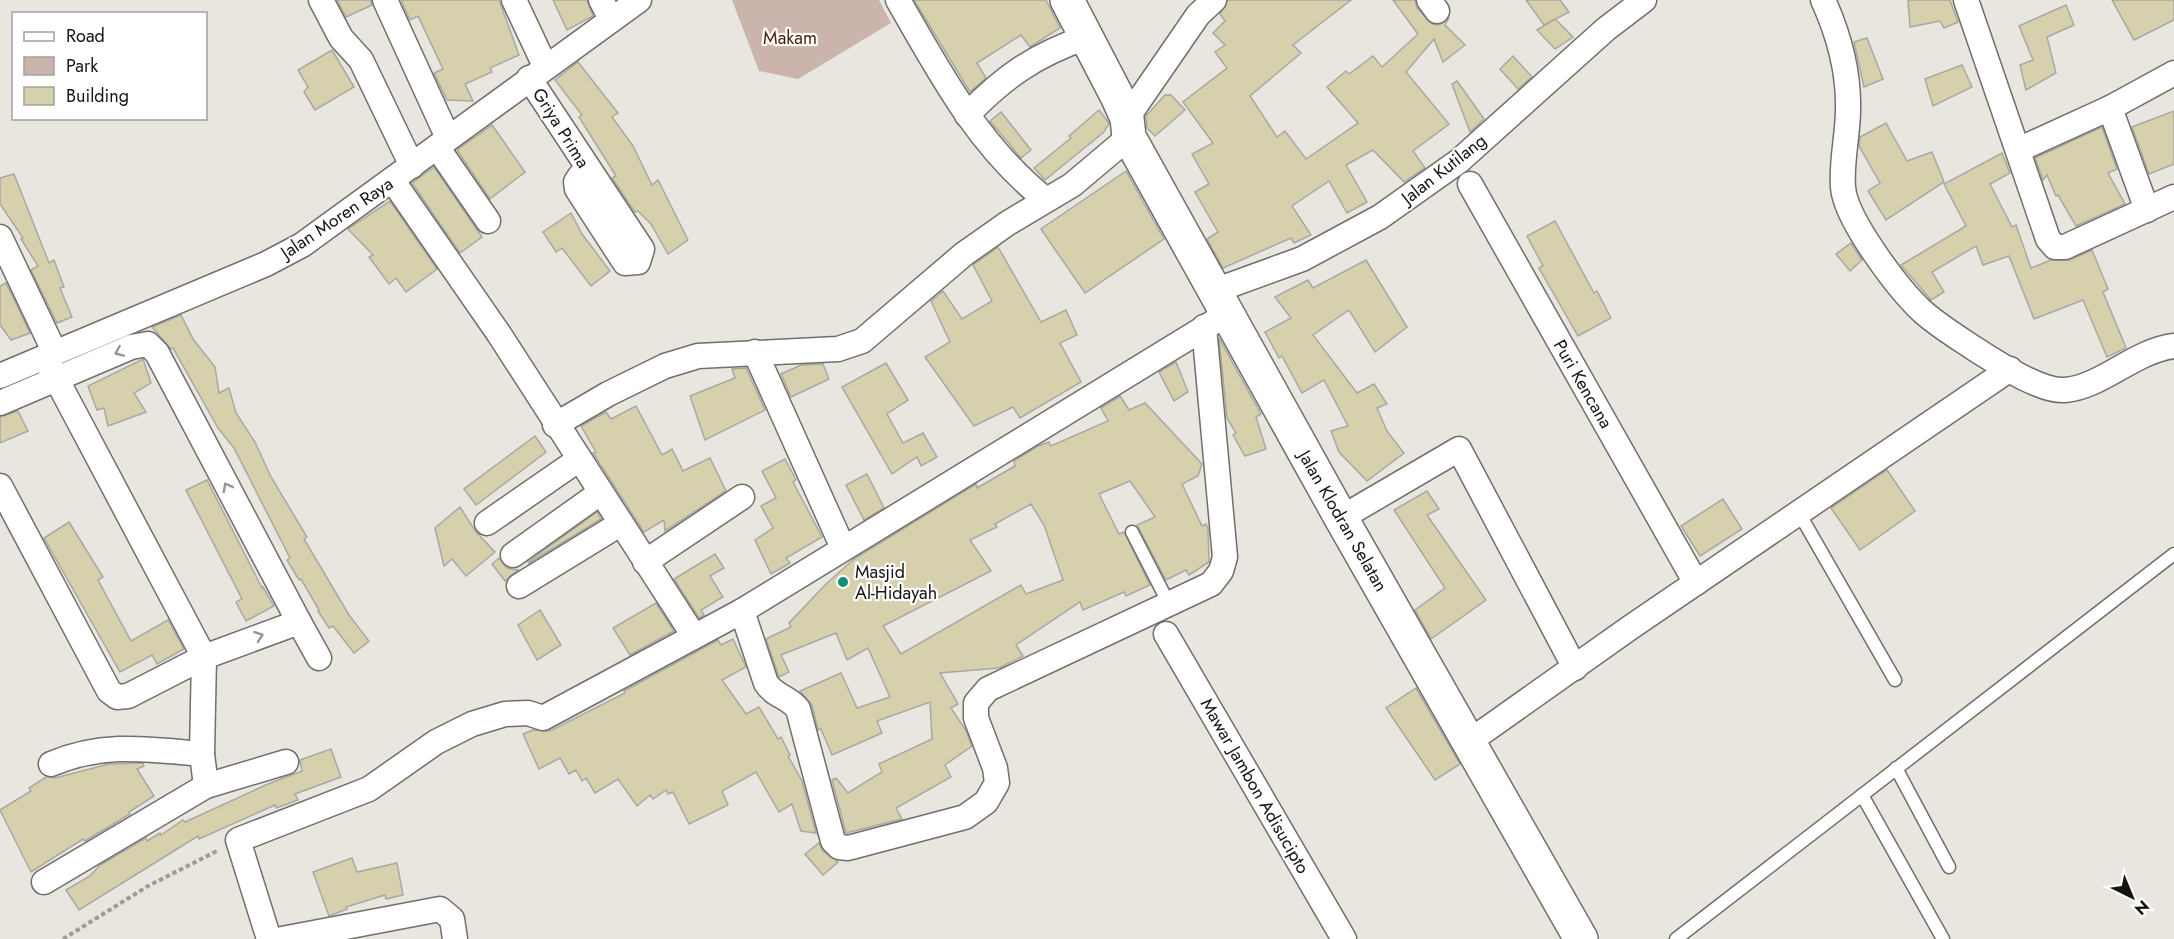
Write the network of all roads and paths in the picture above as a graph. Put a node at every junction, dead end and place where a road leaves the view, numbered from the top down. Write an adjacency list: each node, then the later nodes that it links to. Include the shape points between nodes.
1 (321, 0): 20 (street, via 341,38 361,60)
2 (385, 0): 18 (street)
3 (514, 0): 13 (street, Griya Prima)
4 (639, 0): 11 (street, Jalan Moren Raya)
5 (898, 0): 17 (street)
6 (1066, 0): 12 (main road, Jalan Klodran Selatan)
7 (1214, 0): 15 (street)
8 (1644, 0): 29 (street, Jalan Kutilang, via 1606,28 1459,161 1380,217)
9 (1822, 0): 33 (street, via 1834,24 1847,75 1843,189 1853,216 1900,288 1923,312)
10 (1966, 0): 19 (street)
11 (606, 10): 13 (street, Jalan Moren Raya)
12 (1087, 37): 15 (main road, Jalan Klodran Selatan); 17 (street, via 1020,66)
13 (537, 72): 18 (street, Jalan Moren Raya); 21 (street, Griya Prima)
14 (2174, 74): 16 (street)
15 (1120, 107): 24 (street, via 1072,185); 29 (main road, Jalan Klodran Selatan)
16 (2110, 108): 19 (street); 26 (street)
17 (967, 115): 24 (street)
18 (442, 142): 20 (street, Jalan Moren Raya); 27 (street)
19 (2018, 150): 26 (street, via 2055,247 2065,247)
20 (412, 166): 22 (street, Jalan Moren Raya)
21 (592, 177)
22 (393, 181): 32 (street, Jalan Moren Raya, via 318,235 266,264); 37 (street)
23 (1470, 184): 51 (street, Puri Kencana)
24 (1034, 190): 31 (street, via 862,341 838,349)
25 (2174, 197): 26 (street)
26 (2147, 210)
27 (488, 221)
28 (0, 237): 32 (street)
29 (1215, 310): 43 (main road, Jalan Klodran Selatan); 47 (street, Jalan Kutilang); 53 (street, via 1225,557 1221,572 1211,584)
30 (2174, 346): 33 (street, via 2063,391)
31 (755, 352): 37 (street, via 698,356 665,366); 47 (street)
32 (50, 355): 34 (street, Jalan Moren Raya); 35 (street)
33 (2010, 369): 42 (street)
34 (0, 376)
35 (56, 379): 36 (street); 55 (street, one-way to 35, via 153,348 140,344); 58 (street)
36 (0, 403)
37 (555, 425): 38 (street)
38 (578, 460): 40 (street); 44 (street)
39 (0, 486): 58 (street, via 109,691 117,697 128,696)
40 (600, 493): 45 (street); 49 (street)
41 (742, 497): 50 (street)
42 (1799, 513): 51 (street); 61 (lane)
43 (1341, 518): 60 (street, via 1459,449); 63 (main road, Jalan Klodran Selatan)
44 (487, 523)
45 (620, 524): 50 (street); 52 (street)
46 (1132, 532): 53 (lane)
47 (843, 548): 54 (street, Jalan Kutilang)
48 (2174, 554): 66 (lane)
49 (513, 555)
50 (645, 562): 57 (street)
51 (1696, 583): 60 (street)
52 (519, 586)
53 (1169, 604): 54 (street, via 988,689 976,703 976,718 997,783 986,802 965,817 848,848 833,841 798,709 771,691 766,683)
54 (742, 611): 57 (street, Jalan Kutilang)
55 (299, 622): 58 (street, one-way to 55); 59 (street)
56 (1166, 634): 76 (street, Mawar Jambon Adisucipto)
57 (694, 636): 69 (street, Jalan Kutilang, via 543,718 528,713 505,714 472,724 436,742 382,782)
58 (204, 657): 62 (street)
59 (320, 658)
60 (1575, 668): 63 (street)
61 (1895, 680)
62 (202, 736): 65 (street, via 77,753); 67 (street)
63 (1470, 741): 77 (main road, Jalan Klodran Selatan)
64 (286, 762): 67 (street)
65 (51, 765)
66 (1896, 768): 68 (lane); 70 (lane)
67 (206, 786): 71 (street)
68 (1862, 795): 78 (lane); 79 (lane)
69 (238, 840): 72 (path, via 148,886); 73 (street)
70 (1949, 867)
71 (44, 882)
72 (63, 939)
73 (269, 939)
74 (282, 939): 75 (street, via 440,909 452,919)
75 (455, 939)
76 (1344, 939)
77 (1581, 939)
78 (1676, 939)
79 (1943, 939)

